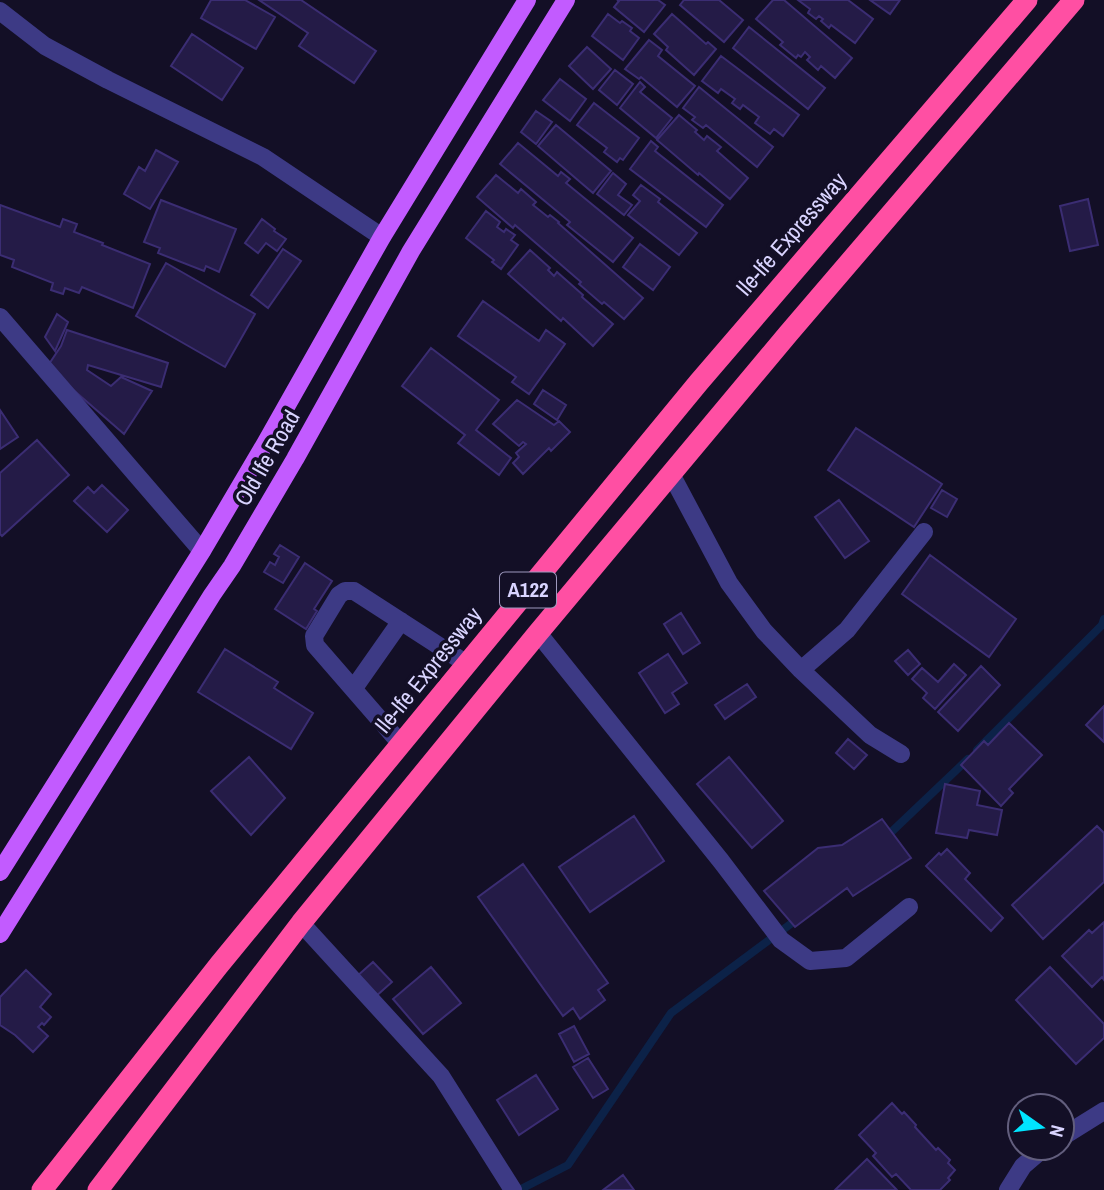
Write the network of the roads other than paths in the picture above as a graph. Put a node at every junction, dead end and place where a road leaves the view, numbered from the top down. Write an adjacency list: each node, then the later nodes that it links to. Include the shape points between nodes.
1 (527, 0): 6 (main road, Old Ife Road)
2 (566, 0): 21 (main road, Old Ife Road, via 411,251 232,566)
3 (1027, 0): 13 (highway, Ile-Ife Expressway / A122, via 699,382)
4 (1074, 0): 8 (highway, A122)
5 (0, 11): 6 (street, via 45,46 263,157)
6 (382, 237): 10 (main road, Old Ife Road)
7 (0, 317): 10 (street)
8 (671, 474): 12 (highway, A122); 14 (street, via 729,583 764,631)
9 (924, 532): 14 (street, via 847,630)
10 (202, 551): 18 (main road, Old Ife Road)
11 (401, 621): 13 (street); 15 (street); 15 (street, via 354,591 339,595 314,640)
12 (538, 633): 19 (street, via 781,940 810,961 846,958); 20 (highway, A122)
13 (467, 664): 16 (highway, Ile-Ife Expressway / A122)
14 (801, 670): 17 (street, via 870,735)
15 (354, 688): 16 (street)
16 (401, 744): 25 (highway, Ile-Ife Expressway / A122)
17 (901, 754)
18 (0, 872)
19 (909, 908)
20 (301, 923): 26 (highway, A122); 27 (street, via 441,1076)
21 (0, 934)
22 (1104, 1111): 23 (street)
23 (1076, 1128)
24 (1028, 1162): 28 (street)
25 (42, 1190)
26 (98, 1190)
27 (513, 1190)
28 (1008, 1190)

